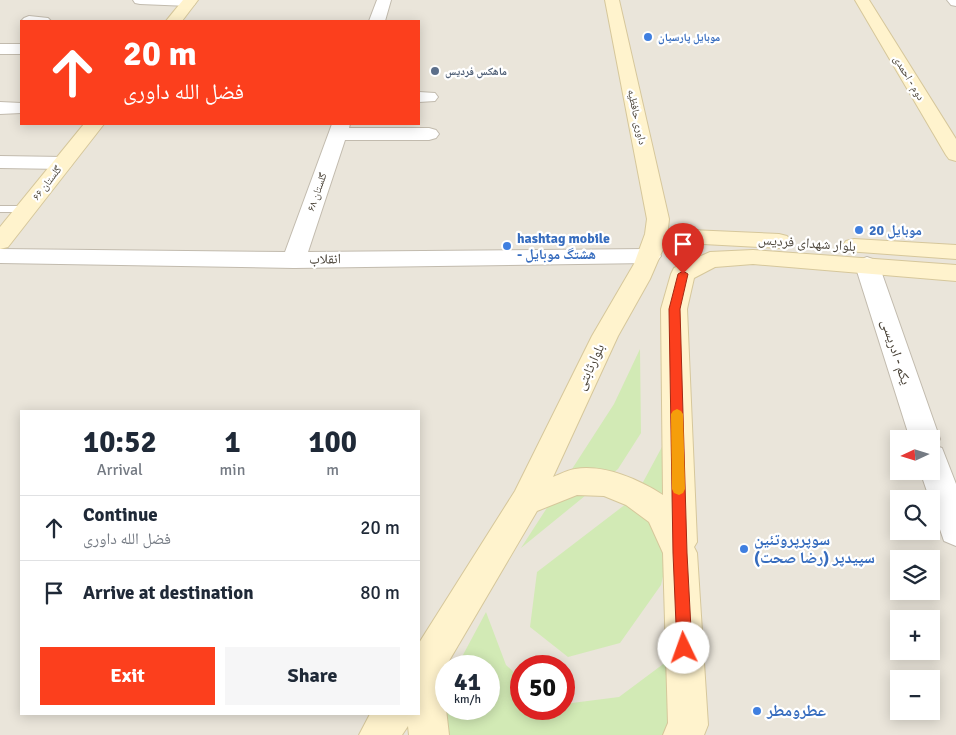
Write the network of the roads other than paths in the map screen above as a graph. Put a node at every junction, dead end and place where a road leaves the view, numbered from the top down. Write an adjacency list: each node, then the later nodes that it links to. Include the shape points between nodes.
1 (140, 0): 5 (street)
2 (384, 0): 7 (street)
3 (612, 0): 21 (main road, داوری حافظیه, via 658,219)
4 (862, 0): 15 (main road, دوم - احمدی)
5 (190, 1): 6 (main road)
6 (175, 20)
7 (377, 20)
8 (0, 49): 9 (street)
9 (20, 49)
10 (0, 108): 11 (street)
11 (20, 108)
12 (93, 125): 17 (main road, گلستان ۶۶)
13 (339, 129): 14 (street); 24 (street, گلستان ۶۸)
14 (429, 134)
15 (956, 155)
16 (0, 162): 17 (street)
17 (63, 163): 19 (main road, گلستان ۶۶)
18 (0, 209): 19 (lane)
19 (26, 209): 20 (main road, گلستان ۶۶)
20 (0, 242)
21 (654, 246): 22 (main road, بلوار شهدای فردیس); 24 (street, انقلاب); 29 (main road, بلوارثابتی, via 606,334)
22 (956, 252)
23 (0, 256): 24 (street, انقلاب)
24 (294, 260)
25 (867, 265): 26 (main road, بلوار شهدای فردیس); 27 (street, یکم - ادریسی); 31 (main road, بلوار شهدای فردیس, via 753,257 710,260 683,274 674,309)
26 (956, 273)
27 (922, 430)
28 (939, 480): 30 (street)
29 (526, 501): 31 (main road, via 576,482 605,483 637,495 661,512); 32 (main road, بلوارثابتی)
30 (956, 531)
31 (680, 553): 34 (main road)
32 (422, 671): 36 (main road)
33 (392, 715): 35 (main road)
34 (687, 732)
35 (379, 735)
36 (430, 735)

